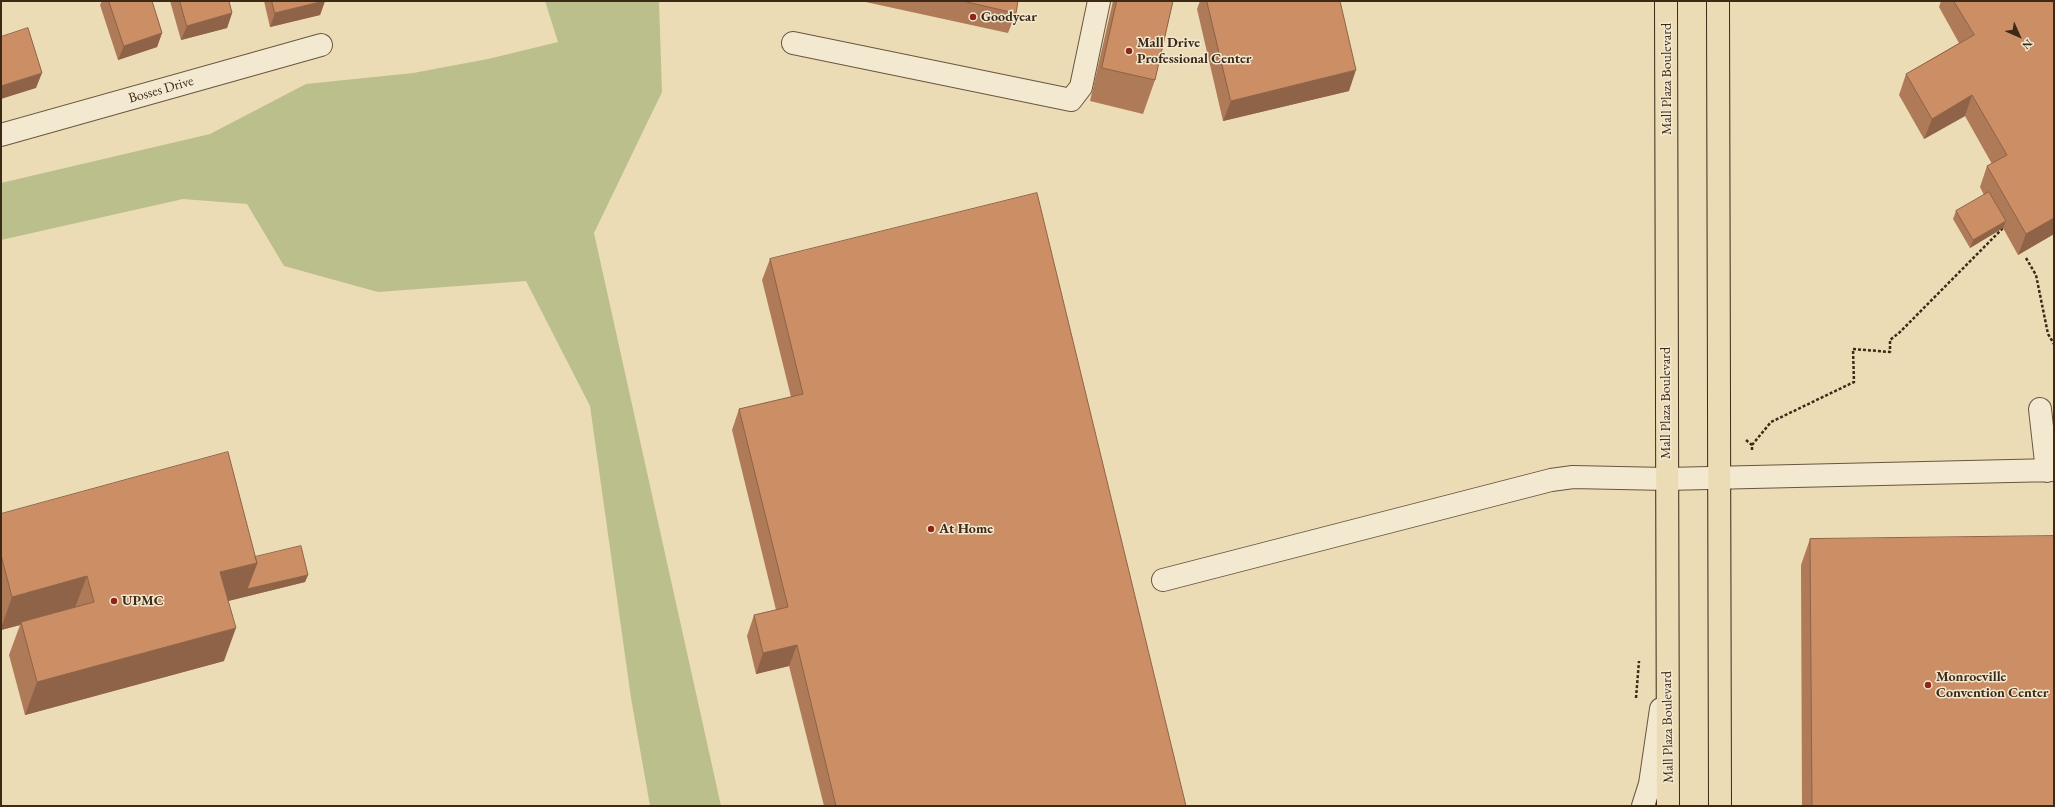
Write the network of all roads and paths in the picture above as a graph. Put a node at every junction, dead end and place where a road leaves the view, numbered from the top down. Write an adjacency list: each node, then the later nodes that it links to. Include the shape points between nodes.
1 (1099, 1): 4 (street, via 1081,87 1071,100)
2 (1666, 1): 14 (main road, Mall Plaza Boulevard)
3 (1718, 1): 13 (main road)
4 (793, 43)
5 (321, 45): 6 (street, Bosses Drive)
6 (1, 135)
7 (2003, 228): 11 (path, via 1890,340 1890,352 1853,349 1854,382 1771,422)
8 (2026, 258): 9 (path, via 2036,275 2048,334)
9 (2054, 344)
10 (2040, 409): 12 (street)
11 (1752, 445)
12 (2051, 470): 13 (street)
13 (1719, 478): 14 (street); 19 (main road)
14 (1666, 479): 15 (street, via 1573,477 1551,480); 16 (main road, Mall Plaza Boulevard)
15 (1163, 580)
16 (1667, 672): 17 (street, via 1650,784); 18 (main road, Mall Plaza Boulevard)
17 (1643, 806)
18 (1668, 806)
19 (1720, 806)

